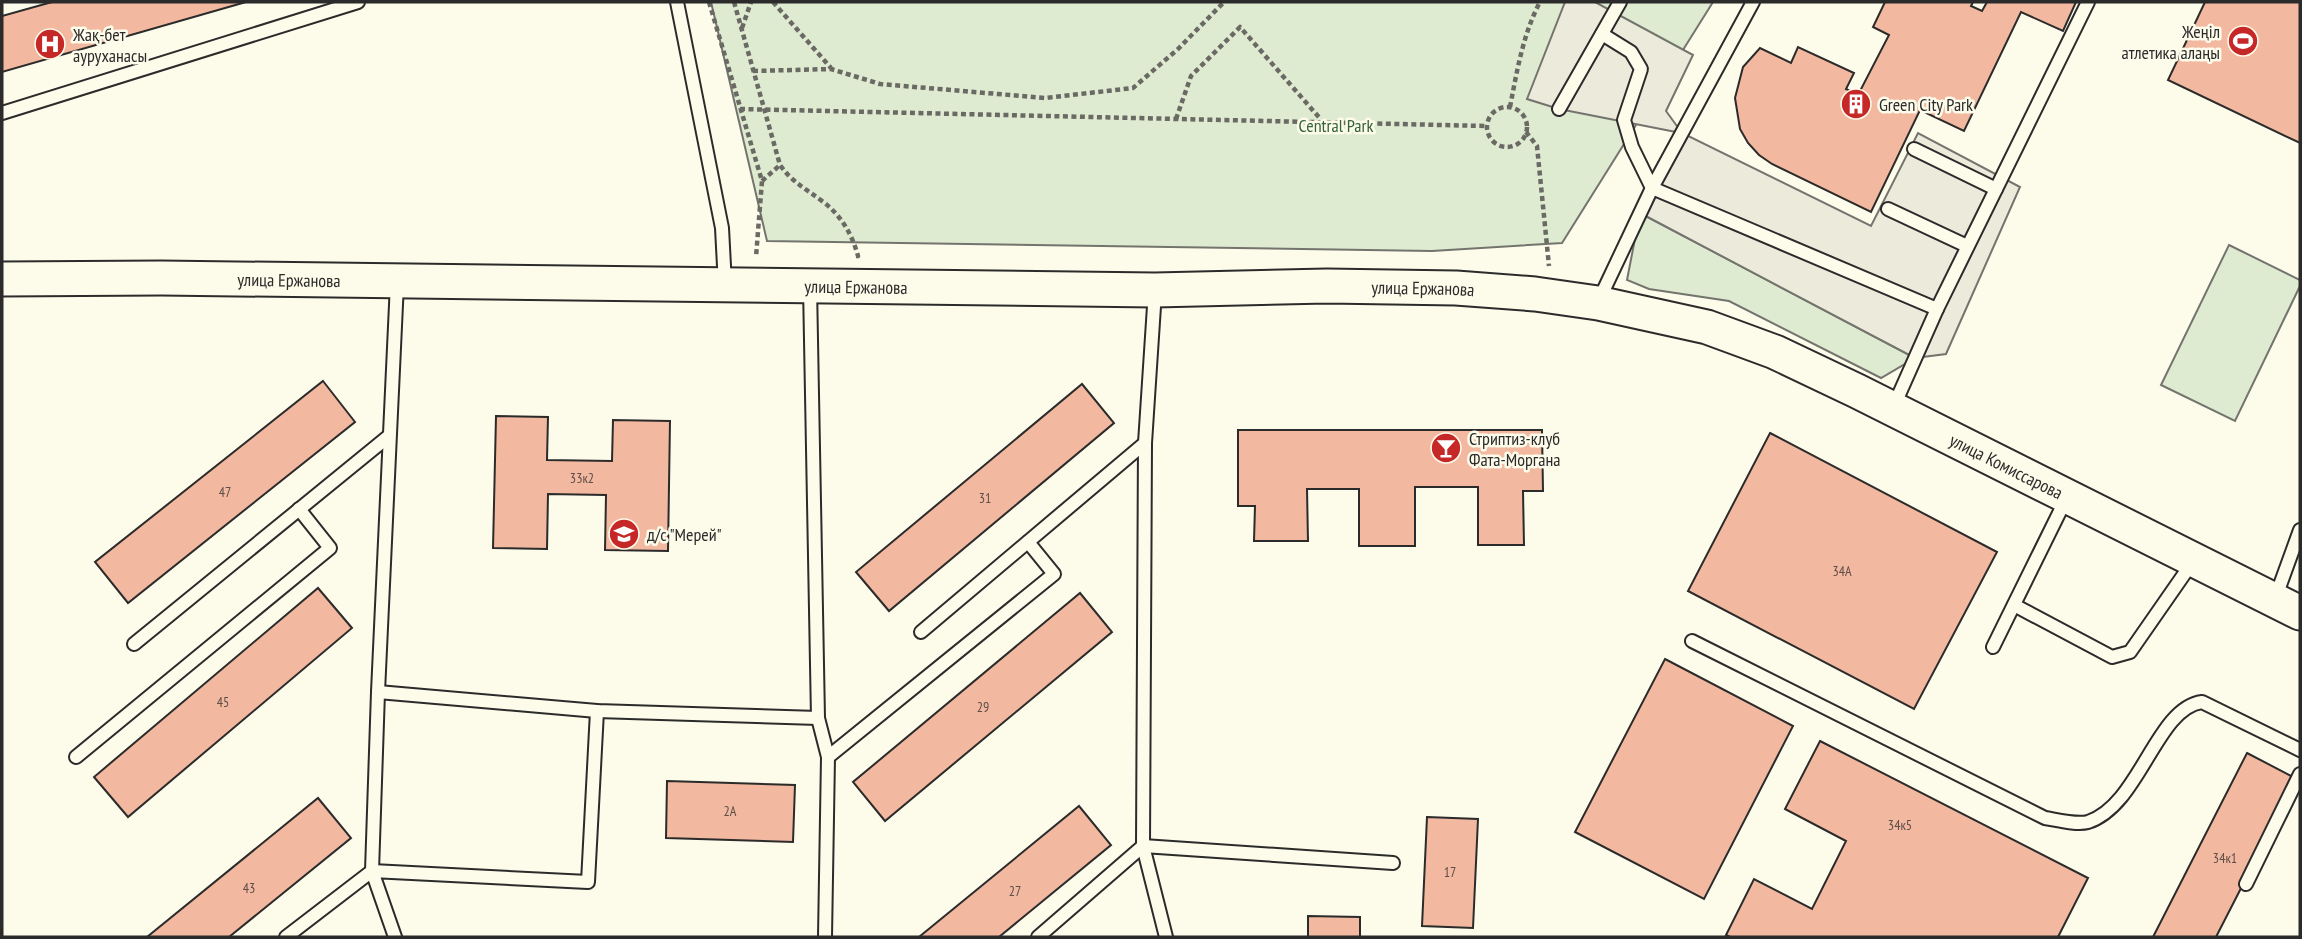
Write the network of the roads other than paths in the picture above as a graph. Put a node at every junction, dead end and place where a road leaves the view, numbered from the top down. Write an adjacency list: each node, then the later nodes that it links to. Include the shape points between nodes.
1 (358, 2): 8 (lane)
2 (677, 2): 16 (lane, via 722,228)
3 (1620, 2): 6 (lane)
4 (1753, 2): 10 (lane)
5 (2088, 2): 11 (lane)
6 (1602, 34): 7 (lane); 10 (lane, via 1631,52 1641,69 1624,120)
7 (1559, 109)
8 (2, 113)
9 (1914, 149): 11 (lane)
10 (1652, 188): 19 (lane); 20 (lane)
11 (1996, 189): 13 (lane)
12 (1888, 209): 13 (lane)
13 (1968, 246): 20 (lane)
14 (2, 279): 15 (street, улица Ержанова)
15 (397, 282): 16 (street, улица Ержанова); 23 (lane)
16 (740, 285): 17 (street, улица Ержанова)
17 (810, 286): 18 (street, улица Ержанова); 38 (lane)
18 (1155, 290): 19 (street, улица Ержанова, via 1456,288); 24 (lane)
19 (1598, 303): 21 (street, улица Ержанова)
20 (1937, 309): 22 (lane)
21 (1707, 327): 22 (street, улица Комиссарова, via 1774,352)
22 (1893, 409): 25 (street, улица Комиссарова)
23 (389, 436): 26 (lane); 36 (lane)
24 (1145, 443): 28 (lane); 43 (lane)
25 (2068, 497): 29 (street, улица Комиссарова); 30 (lane)
26 (299, 509): 34 (lane); 40 (lane, via 330,548)
27 (2300, 530): 31 (lane)
28 (1028, 542): 32 (lane); 41 (lane, via 1054,574)
29 (2194, 560): 30 (lane, via 2130,652 2112,657); 31 (street, улица Комиссарова)
30 (2014, 605): 35 (lane)
31 (2287, 606)
32 (921, 632)
33 (1692, 641): 39 (lane, via 2045,818 2085,823 2105,814 2126,792 2188,704 2202,702)
34 (134, 644)
35 (1993, 647)
36 (378, 692): 37 (lane); 45 (lane)
37 (597, 711): 38 (lane); 45 (lane, via 588,882)
38 (818, 718): 41 (lane)
39 (2300, 750)
40 (76, 757)
41 (828, 757): 49 (lane)
42 (2300, 774): 46 (lane)
43 (1143, 846): 44 (lane); 50 (lane); 51 (lane)
44 (1393, 863)
45 (372, 871): 47 (lane); 48 (lane)
46 (2246, 884)
47 (286, 937)
48 (395, 937)
49 (825, 937)
50 (1038, 937)
51 (1166, 937)

